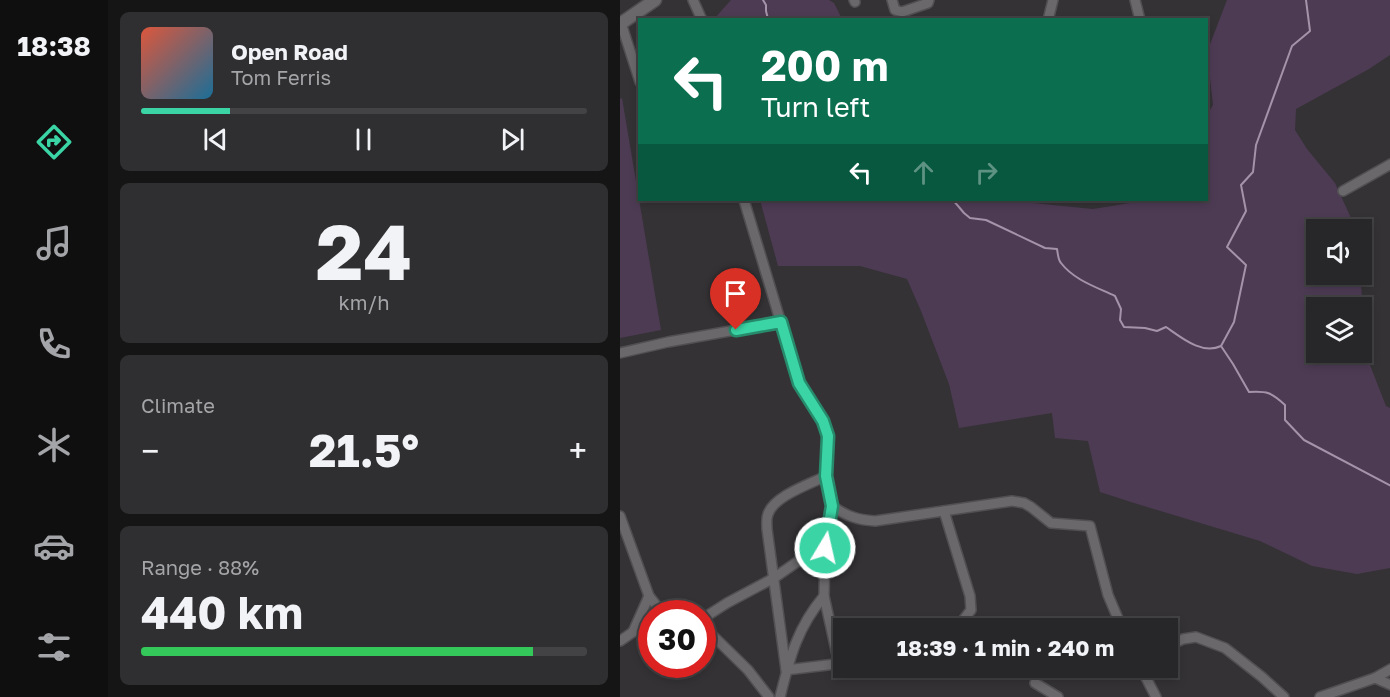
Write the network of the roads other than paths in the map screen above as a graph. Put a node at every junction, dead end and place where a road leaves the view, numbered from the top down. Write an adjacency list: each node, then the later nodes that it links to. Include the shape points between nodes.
1 (655, 0): 10 (street)
2 (693, 0): 7 (street)
3 (892, 0): 4 (street, via 895,10 902,12)
4 (929, 0)
5 (1053, 0): 8 (street)
6 (1135, 0): 9 (street)
7 (701, 18)
8 (1048, 18)
9 (1140, 18)
10 (620, 24): 11 (street)
11 (638, 76)
12 (1391, 164): 13 (street)
13 (1343, 191)
14 (744, 201): 15 (street)
15 (781, 322): 16 (street); 17 (street, via 799,383 828,436)
16 (620, 353)
17 (826, 476): 18 (street); 22 (street, via 789,493 768,513)
18 (832, 506): 19 (street, via 858,520 875,521); 21 (street)
19 (944, 511): 27 (street, via 970,596 971,610); 28 (street, via 1012,501 1024,503 1051,523 1090,526)
20 (620, 516): 23 (street)
21 (825, 548): 22 (street, via 807,555); 24 (street)
22 (774, 578): 26 (street); 37 (street)
23 (649, 596): 25 (street); 31 (street)
24 (824, 596): 30 (street); 37 (street, via 799,633)
25 (652, 600)
26 (716, 610)
27 (965, 618)
28 (1118, 618)
29 (638, 630): 31 (street)
30 (833, 631)
31 (633, 632): 33 (street)
32 (716, 639): 43 (street)
33 (620, 640)
34 (1178, 641): 47 (street, via 1196,637 1225,648)
35 (833, 664): 37 (street)
36 (1391, 669): 39 (street)
37 (786, 670): 44 (street)
38 (1146, 678): 46 (street)
39 (1374, 678): 41 (street); 42 (street)
40 (1035, 683): 45 (street)
41 (1391, 685)
42 (1322, 696): 48 (street)
43 (769, 697)
44 (780, 697)
45 (1058, 697)
46 (1156, 697)
47 (1284, 697)
48 (1334, 697)

